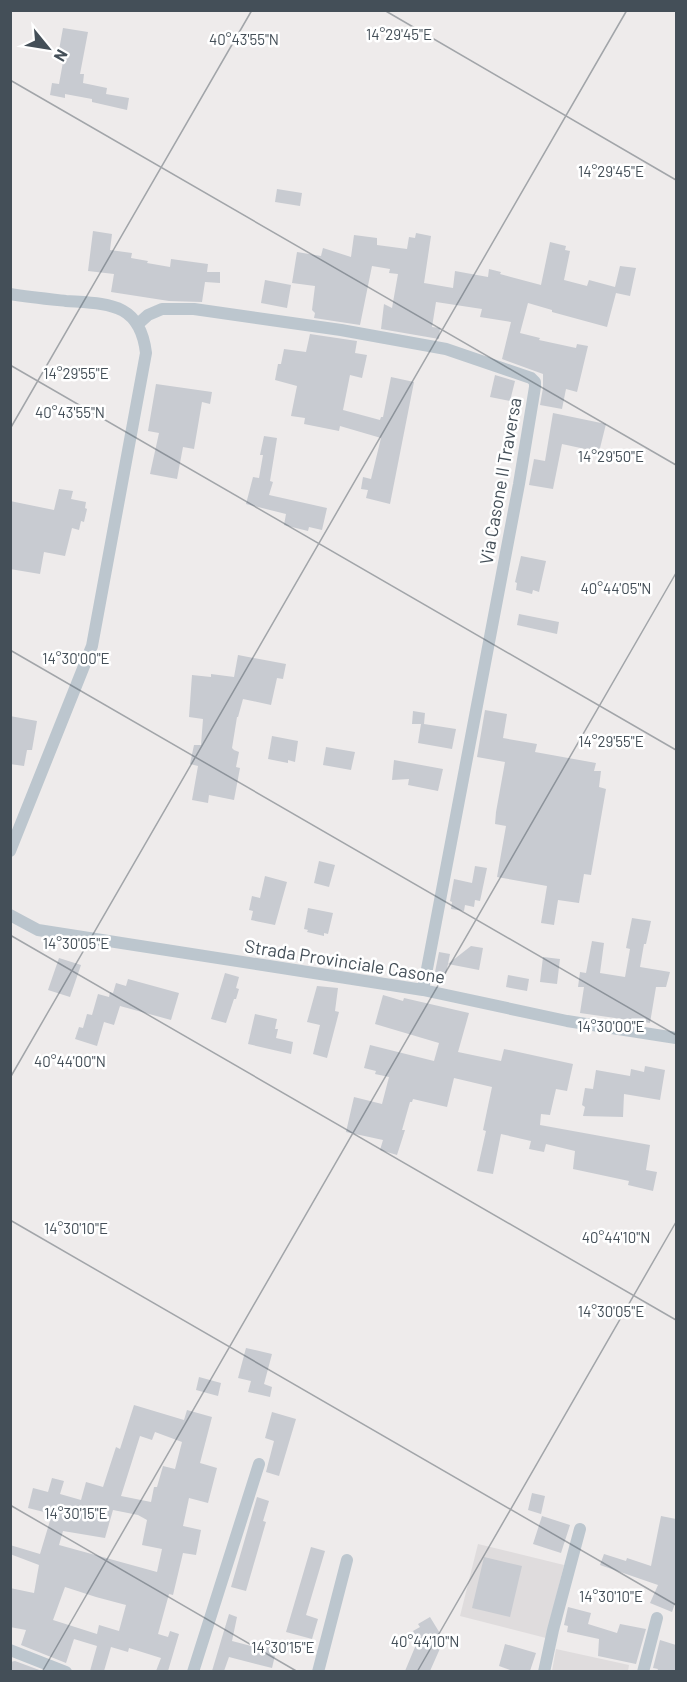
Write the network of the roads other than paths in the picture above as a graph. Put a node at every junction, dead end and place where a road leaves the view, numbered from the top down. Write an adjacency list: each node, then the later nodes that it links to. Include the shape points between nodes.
1 (10, 294): 2 (street, via 114,306)
2 (138, 324): 3 (street, via 146,353 92,646); 5 (street, Via Casone II Traversa, via 162,309 194,309 341,330 446,349 534,382 519,484)
3 (10, 851)
4 (10, 915): 5 (street, Strada Provinciale Casone, via 38,930)
5 (423, 990): 6 (street, Strada Provinciale Casone, via 567,1021)
6 (676, 1038)
7 (259, 1464): 13 (street)
8 (580, 1528): 15 (street)
9 (347, 1560): 14 (street)
10 (657, 1618): 16 (street)
11 (10, 1650): 12 (street)
12 (66, 1671)
13 (193, 1671)
14 (318, 1671)
15 (544, 1671)
16 (643, 1671)

